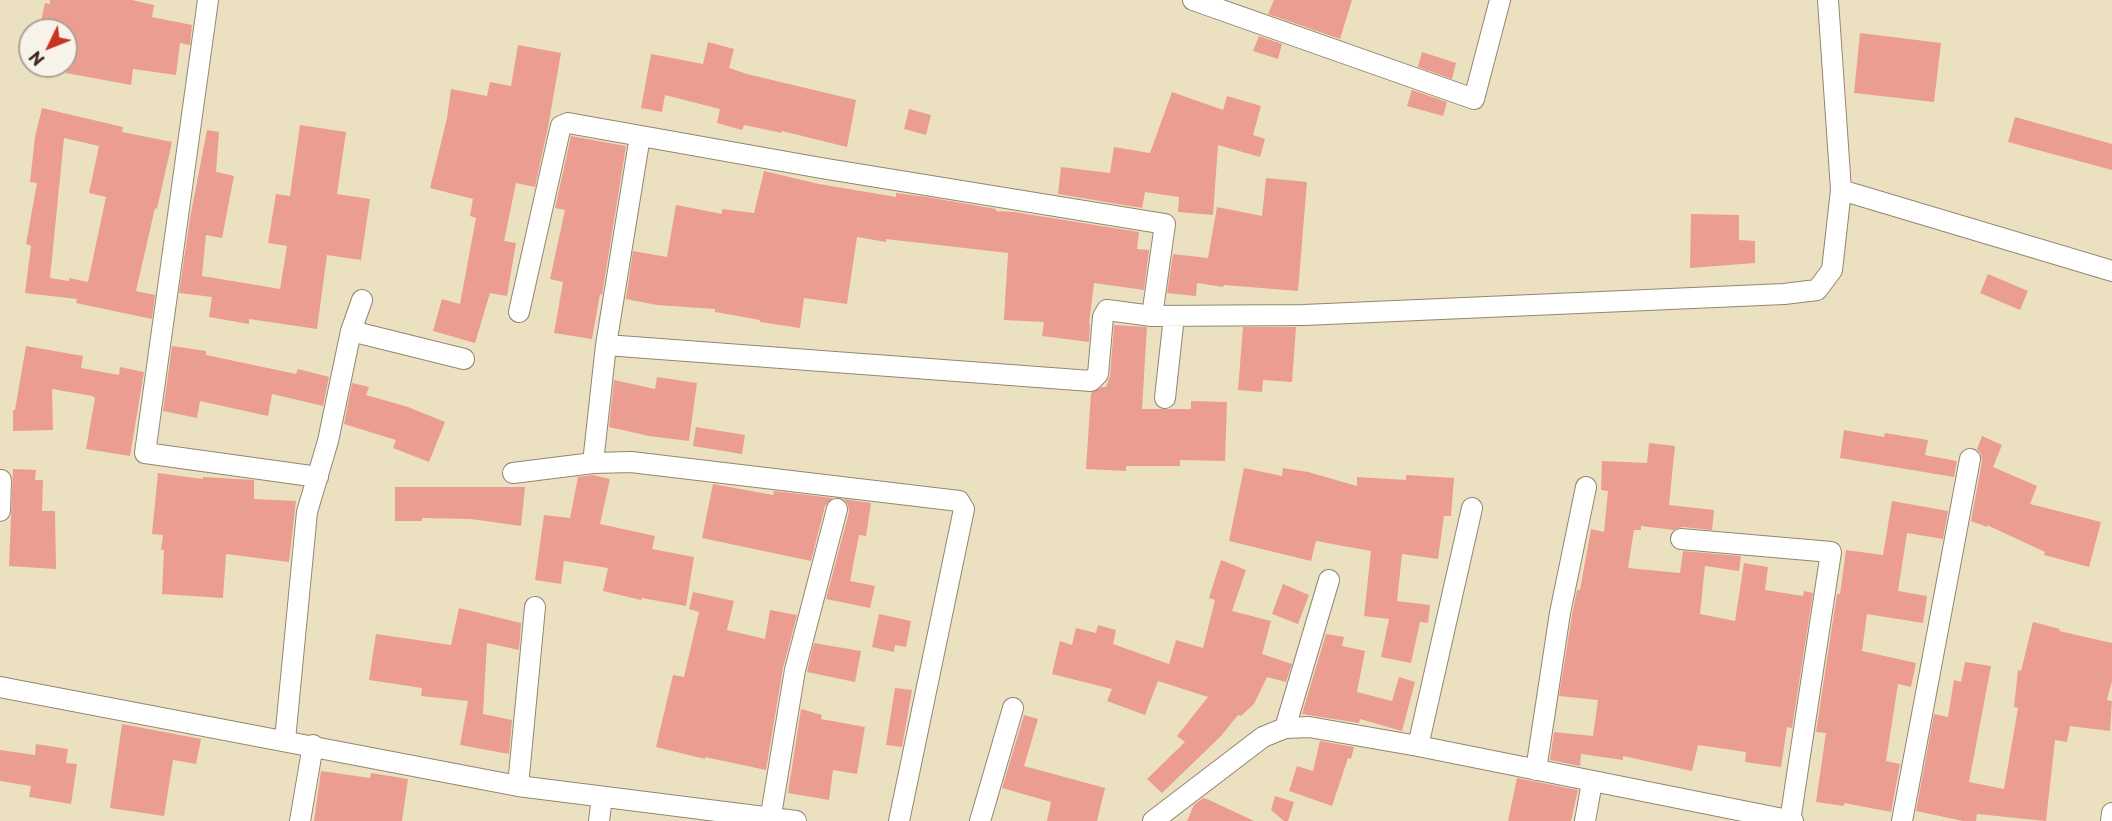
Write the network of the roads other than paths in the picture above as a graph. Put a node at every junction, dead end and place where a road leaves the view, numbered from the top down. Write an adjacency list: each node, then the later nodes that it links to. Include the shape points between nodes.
1 (208, 0): 19 (street, via 145,453)
2 (1193, 0): 3 (street, via 1474,99)
3 (1500, 0)
4 (1828, 0): 6 (street)
5 (640, 136): 9 (street, via 568,123 561,126); 10 (street, via 1165,224); 13 (street)
6 (1841, 190): 7 (street); 11 (street, via 1832,270 1817,290 1328,314)
7 (2112, 271)
8 (362, 300): 12 (street)
9 (519, 312)
10 (1152, 316): 11 (street); 13 (street, via 1107,310 1104,313 1098,374 1091,381)
11 (1173, 316): 15 (street)
12 (351, 331): 14 (street); 19 (street)
13 (606, 345): 17 (street)
14 (464, 359)
15 (1165, 398)
16 (1970, 459): 49 (street)
17 (593, 463): 18 (street); 44 (street, via 631,462 959,501 964,508)
18 (513, 473)
19 (318, 477): 31 (street, via 307,512)
20 (1, 480): 24 (street)
21 (1586, 487): 34 (street, via 1560,613)
22 (1472, 508): 33 (street)
23 (837, 509): 40 (street, via 795,670)
24 (0, 511)
25 (1681, 539): 48 (street, via 1831,552)
26 (1329, 580): 30 (street)
27 (535, 607): 36 (street)
28 (0, 687): 31 (street)
29 (1013, 708): 45 (street)
30 (1285, 728): 33 (street, via 1309,726); 46 (street, via 1263,737)
31 (285, 740): 32 (street)
32 (313, 745): 36 (street); 41 (street)
33 (1418, 746): 34 (street)
34 (1536, 770): 35 (street)
35 (1592, 782): 39 (street); 47 (street)
36 (518, 786): 37 (street)
37 (602, 796): 40 (street); 42 (street)
38 (2112, 813): 50 (street)
39 (1733, 815): 48 (street)
40 (770, 819): 43 (street)
41 (300, 821)
42 (600, 821)
43 (796, 821)
44 (900, 821)
45 (980, 821)
46 (1153, 821)
47 (1585, 821)
48 (1792, 821)
49 (1902, 821)
50 (2111, 821)

